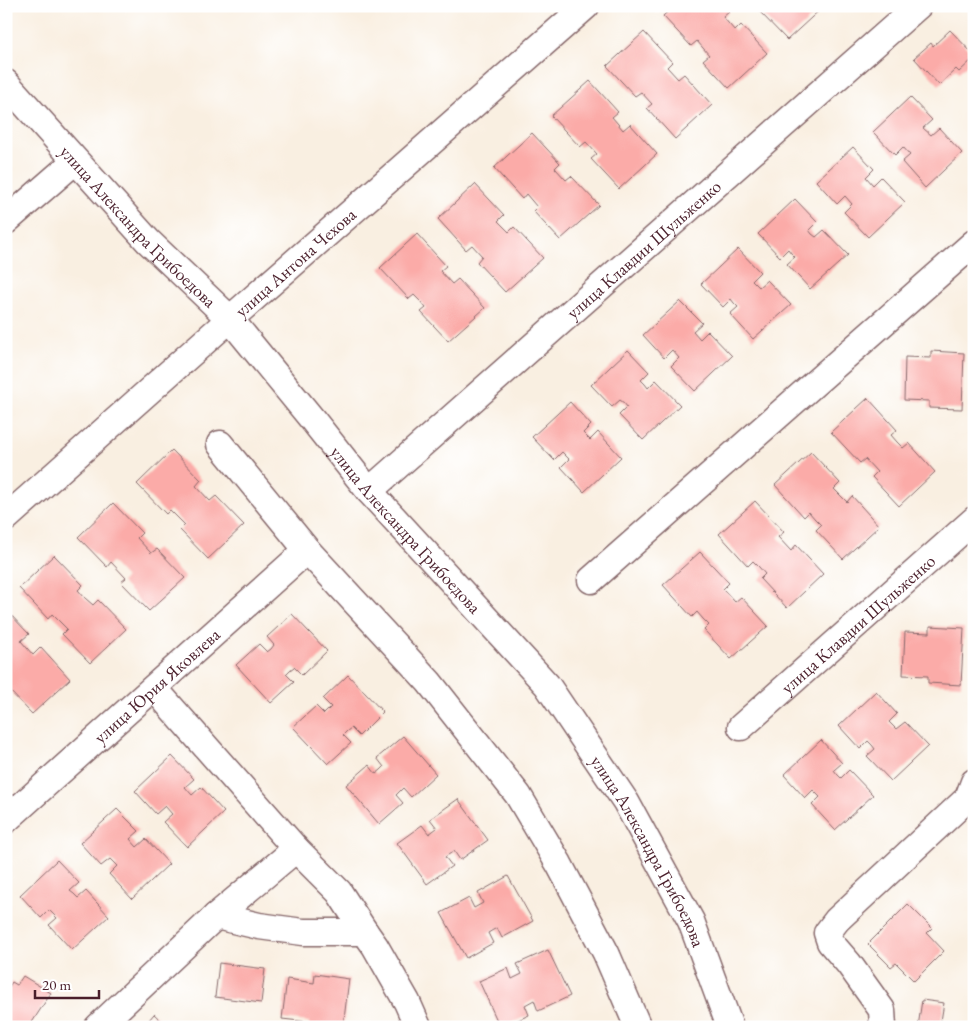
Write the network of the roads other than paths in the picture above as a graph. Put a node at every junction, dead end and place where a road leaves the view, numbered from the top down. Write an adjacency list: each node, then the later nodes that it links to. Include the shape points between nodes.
1 (586, 6): 7 (street, улица Антона Чехова)
2 (918, 6): 9 (street, улица Клавдии Шульженко)
3 (6, 84): 4 (street, улица Александра Грибоедова)
4 (75, 161): 5 (street); 7 (street, улица Александра Грибоедова, via 148,242)
5 (6, 222)
6 (974, 243): 13 (street)
7 (230, 319): 9 (street, улица Александра Грибоедова); 10 (street, улица Антона Чехова)
8 (220, 444): 12 (street)
9 (369, 491): 24 (street, улица Александра Грибоедова, via 558,700 626,802 691,921)
10 (6, 518)
11 (974, 520): 15 (street, улица Клавдии Шульженко)
12 (307, 550): 14 (street, улица Юрия Яковлева); 23 (street, via 429,682 518,796 606,952)
13 (591, 580)
14 (154, 688): 17 (street, улица Юрия Яковлева); 18 (street)
15 (741, 727)
16 (974, 782): 25 (street, via 968,798 827,933 830,942 882,1010)
17 (6, 820)
18 (296, 849): 19 (street); 20 (street, via 339,892)
19 (216, 916): 20 (street, via 303,932); 21 (street)
20 (365, 932): 22 (street, via 407,1002)
21 (98, 1027)
22 (418, 1027)
23 (638, 1027)
24 (730, 1027)
25 (883, 1027)

